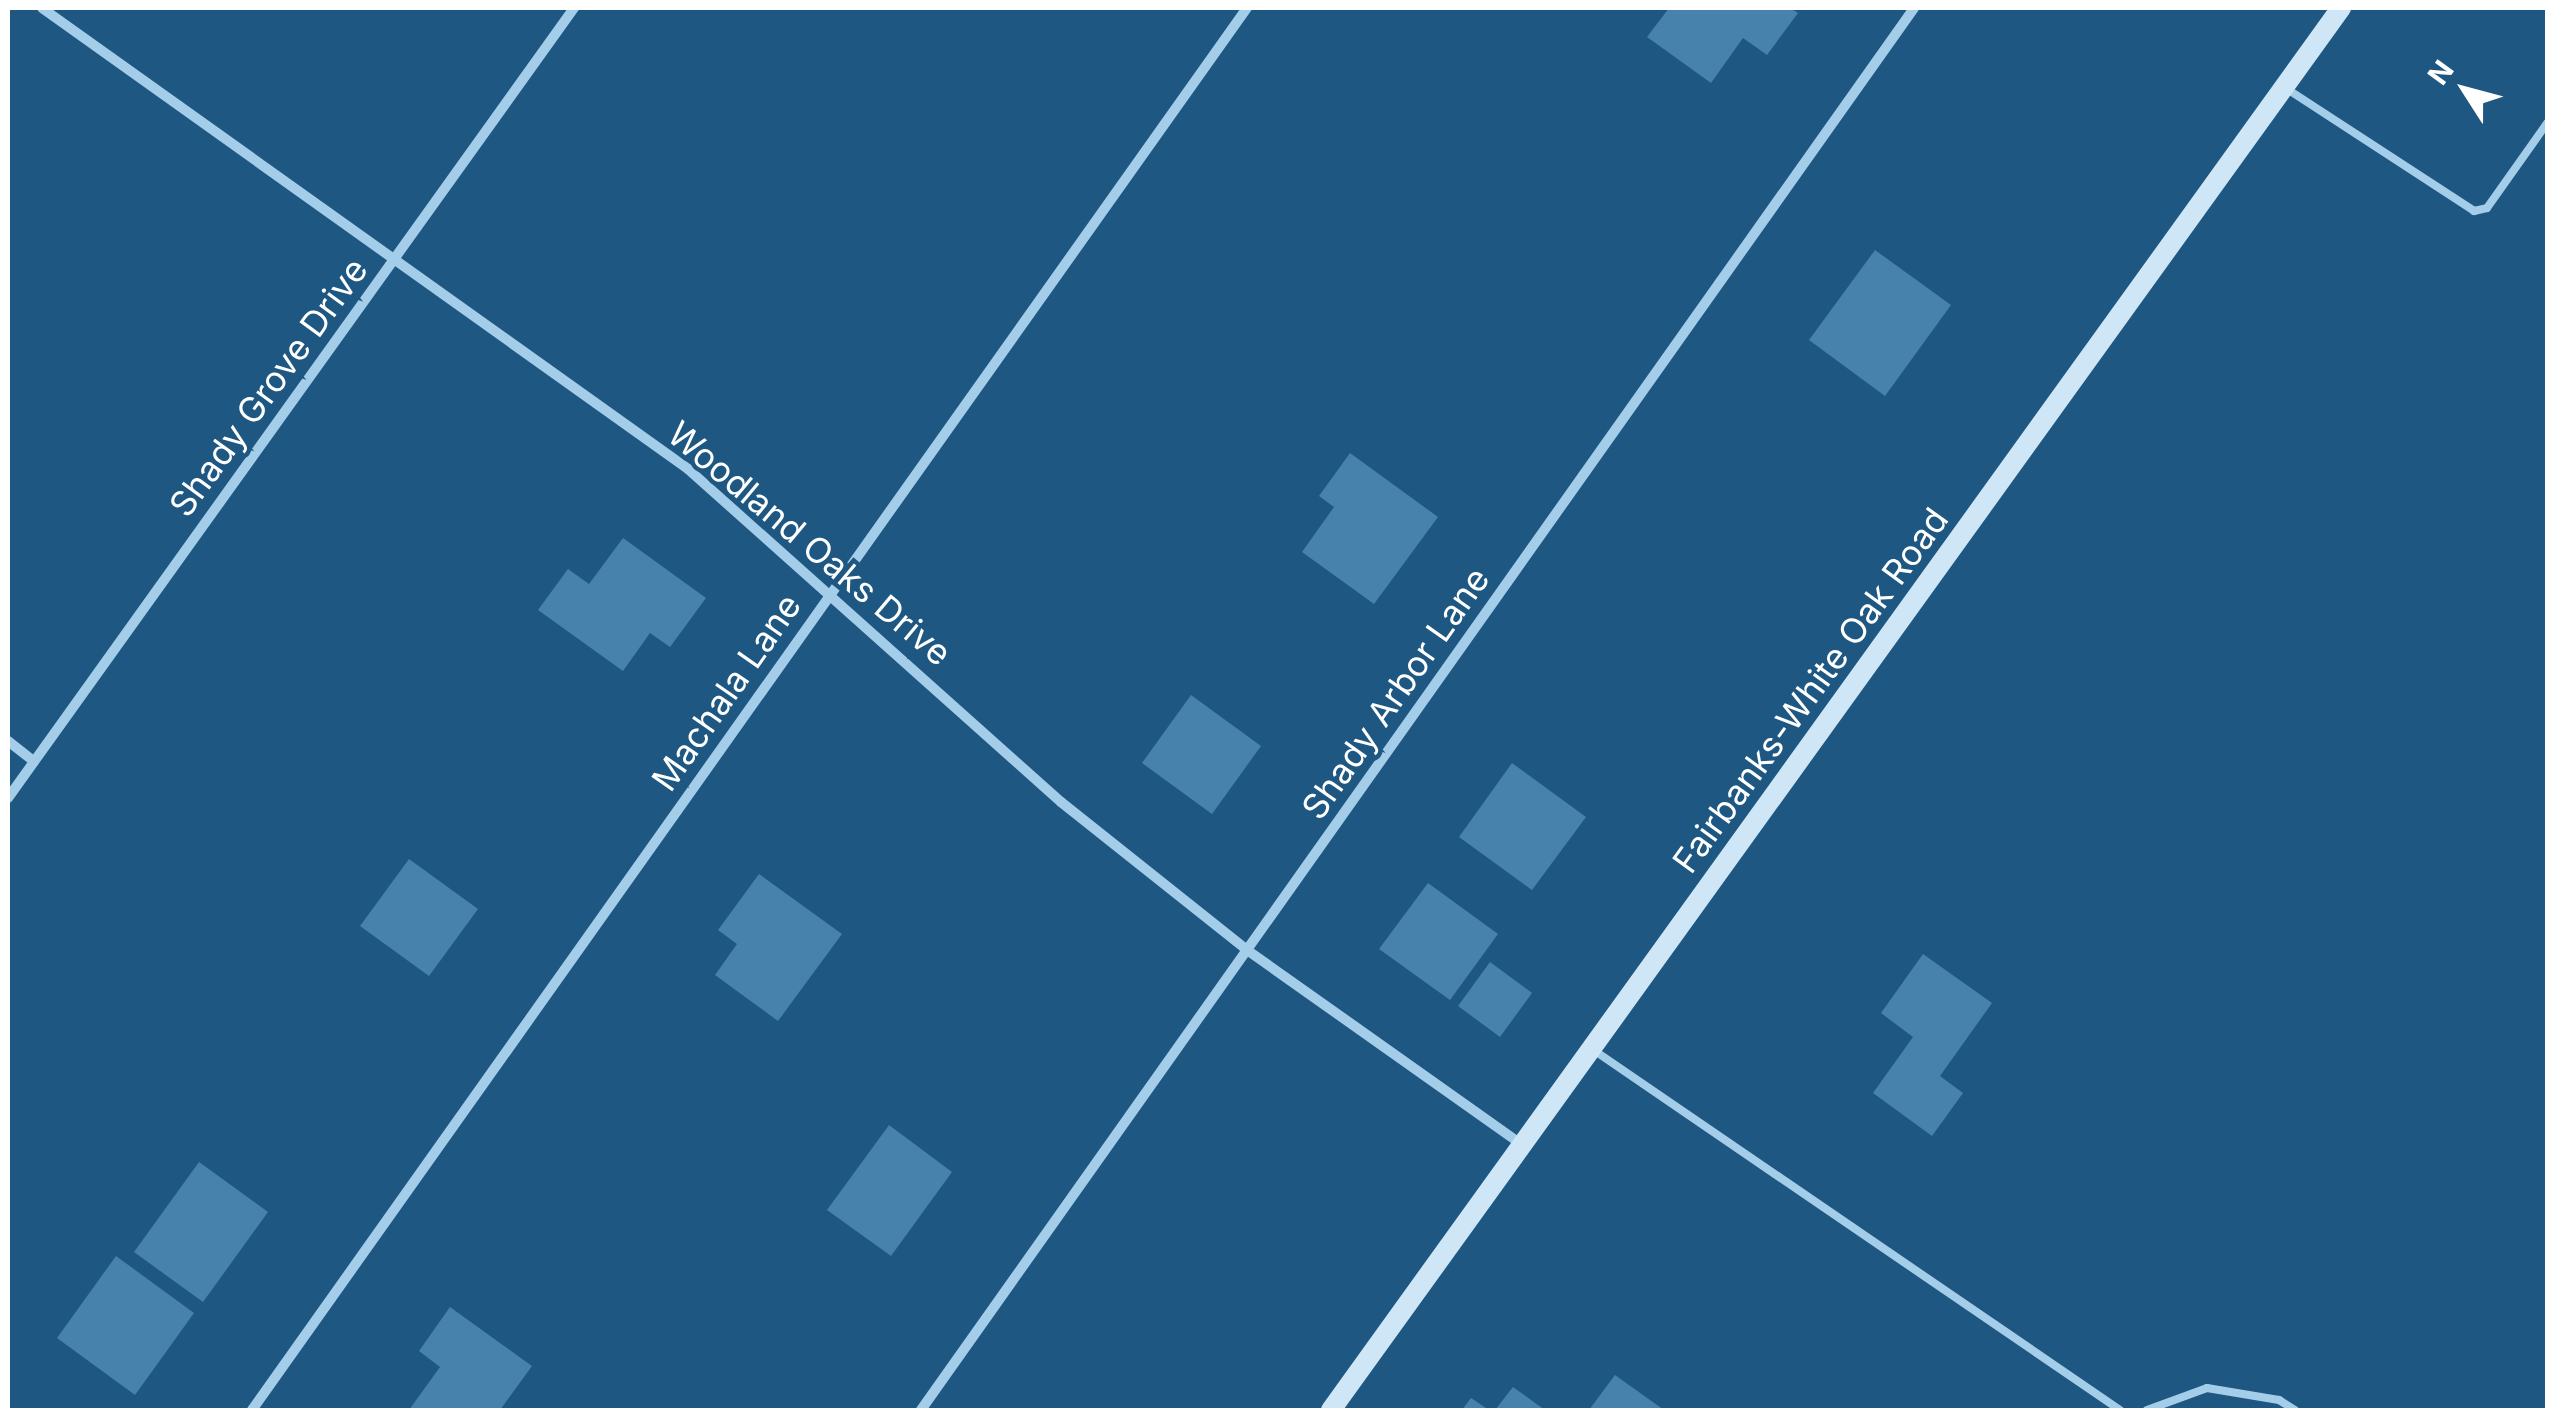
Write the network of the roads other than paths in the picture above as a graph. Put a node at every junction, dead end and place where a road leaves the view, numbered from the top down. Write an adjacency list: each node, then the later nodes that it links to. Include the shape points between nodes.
1 (42, 8): 8 (street, Woodland Oaks Drive)
2 (574, 8): 8 (street, Shady Grove Drive)
3 (1247, 8): 9 (street, Machala Lane)
4 (1914, 8): 13 (street, Shady Arbor Lane)
5 (2342, 8): 6 (street, Fairbanks-White Oak Road)
6 (2284, 88): 7 (lane, via 2474,211 2487,208); 14 (street, Fairbanks-White Oak Road)
7 (2548, 122)
8 (393, 260): 9 (street, Woodland Oaks Drive, via 688,469); 11 (street, Shady Grove Drive)
9 (829, 595): 13 (street, Woodland Oaks Drive, via 1062,802); 16 (street, Machala Lane)
10 (8, 741): 11 (street)
11 (34, 761): 12 (street, Shady Grove Drive)
12 (8, 798)
13 (1247, 950): 15 (street, Woodland Oaks Drive); 17 (street, Shady Arbor Lane)
14 (1592, 1049): 15 (street, Fairbanks-White Oak Road); 19 (lane)
15 (1523, 1146): 18 (street, Fairbanks-White Oak Road)
16 (252, 1410)
17 (921, 1410)
18 (1330, 1410)
19 (2120, 1410)
20 (2147, 1410): 21 (lane, via 2206,1388 2279,1400)
21 (2295, 1410)

